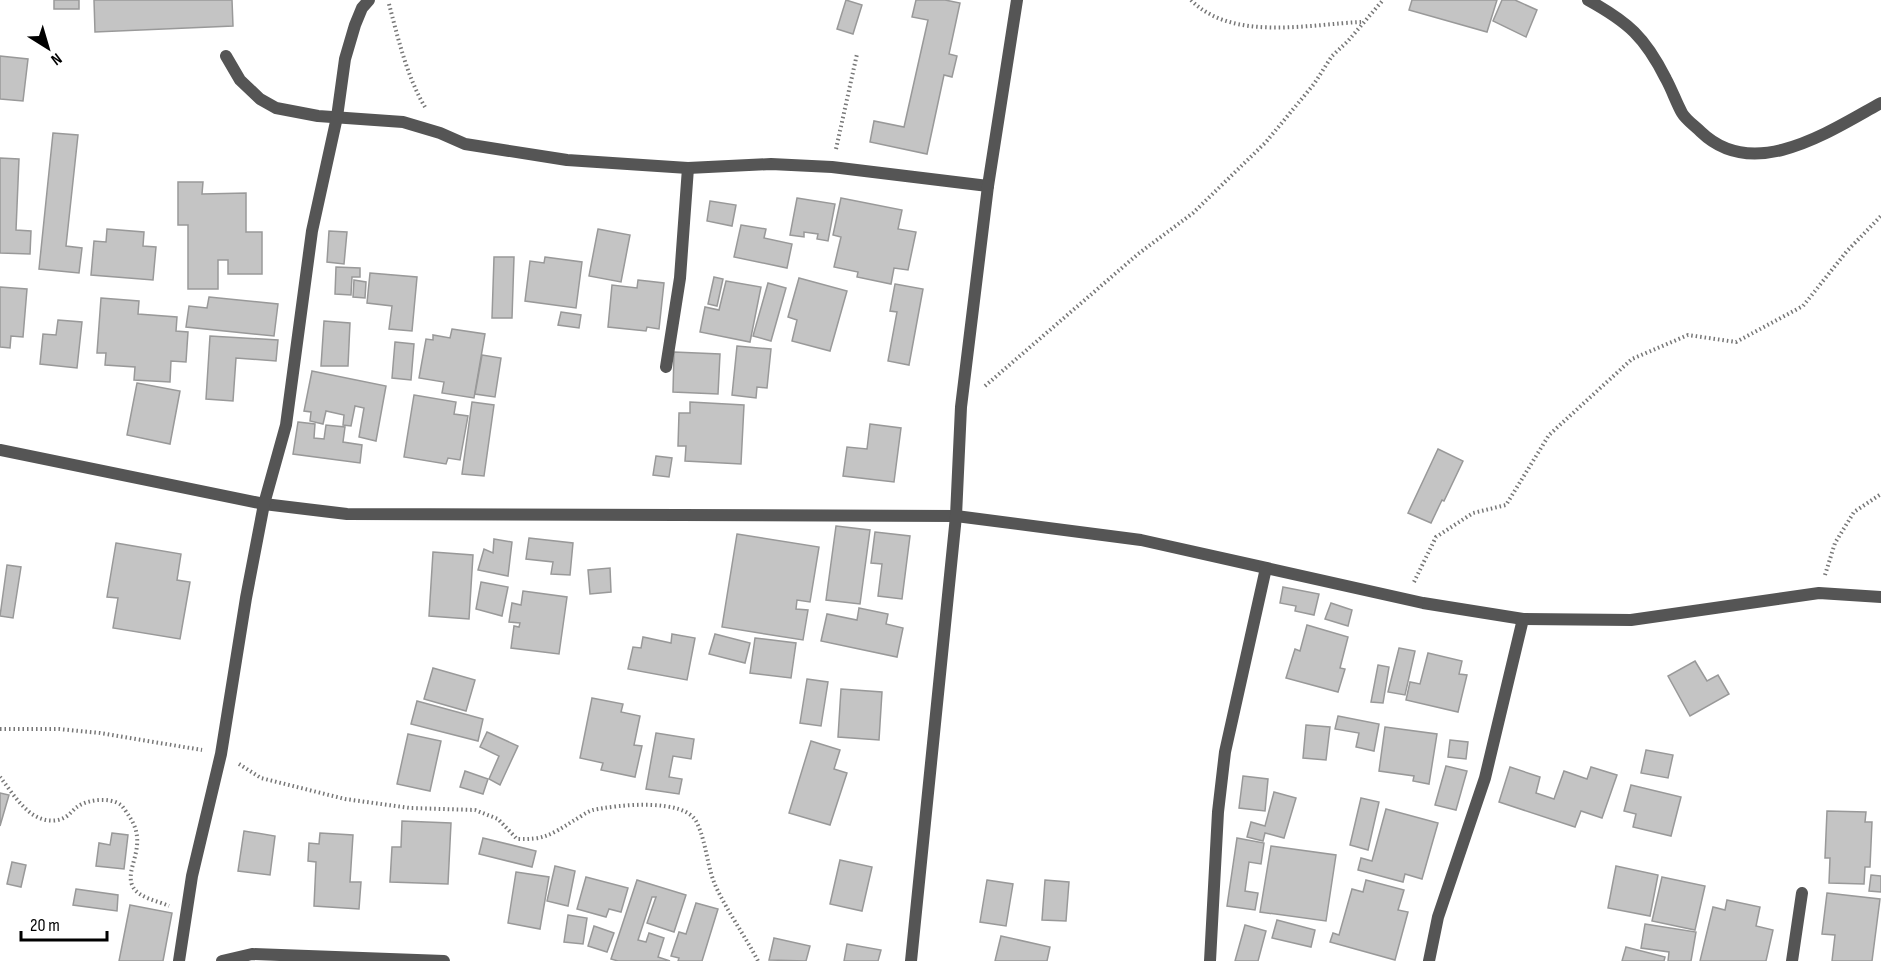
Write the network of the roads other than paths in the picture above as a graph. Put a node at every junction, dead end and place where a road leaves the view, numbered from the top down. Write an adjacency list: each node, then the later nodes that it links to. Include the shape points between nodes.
1 (369, 0): 6 (street, via 351,36)
2 (1017, 0): 8 (street)
3 (1588, 0): 5 (street, via 1618,16 1640,36 1683,114 1709,140 1734,152 1756,154 1796,146)
4 (226, 56): 6 (street, via 240,80 276,108)
5 (1881, 103)
6 (337, 117): 7 (street, via 404,122 465,144 567,160); 11 (street, via 312,231 286,425)
7 (688, 168): 8 (street, via 771,164 832,167); 9 (street, via 680,278)
8 (988, 186): 12 (street, via 961,408)
9 (666, 367)
10 (0, 450): 11 (street)
11 (264, 504): 12 (street, via 346,514); 17 (street, via 221,754 192,876)
12 (956, 516): 13 (street, via 1141,540); 20 (street)
13 (1266, 568): 15 (street, via 1423,603); 21 (street, via 1225,752)
14 (1881, 597): 15 (street, via 1819,593 1631,620)
15 (1523, 619): 22 (street, via 1485,778 1438,917)
16 (1802, 893): 23 (street)
17 (178, 961)
18 (222, 961): 19 (street, via 252,954)
19 (444, 961)
20 (911, 961)
21 (1210, 961)
22 (1430, 961)
23 (1792, 961)

